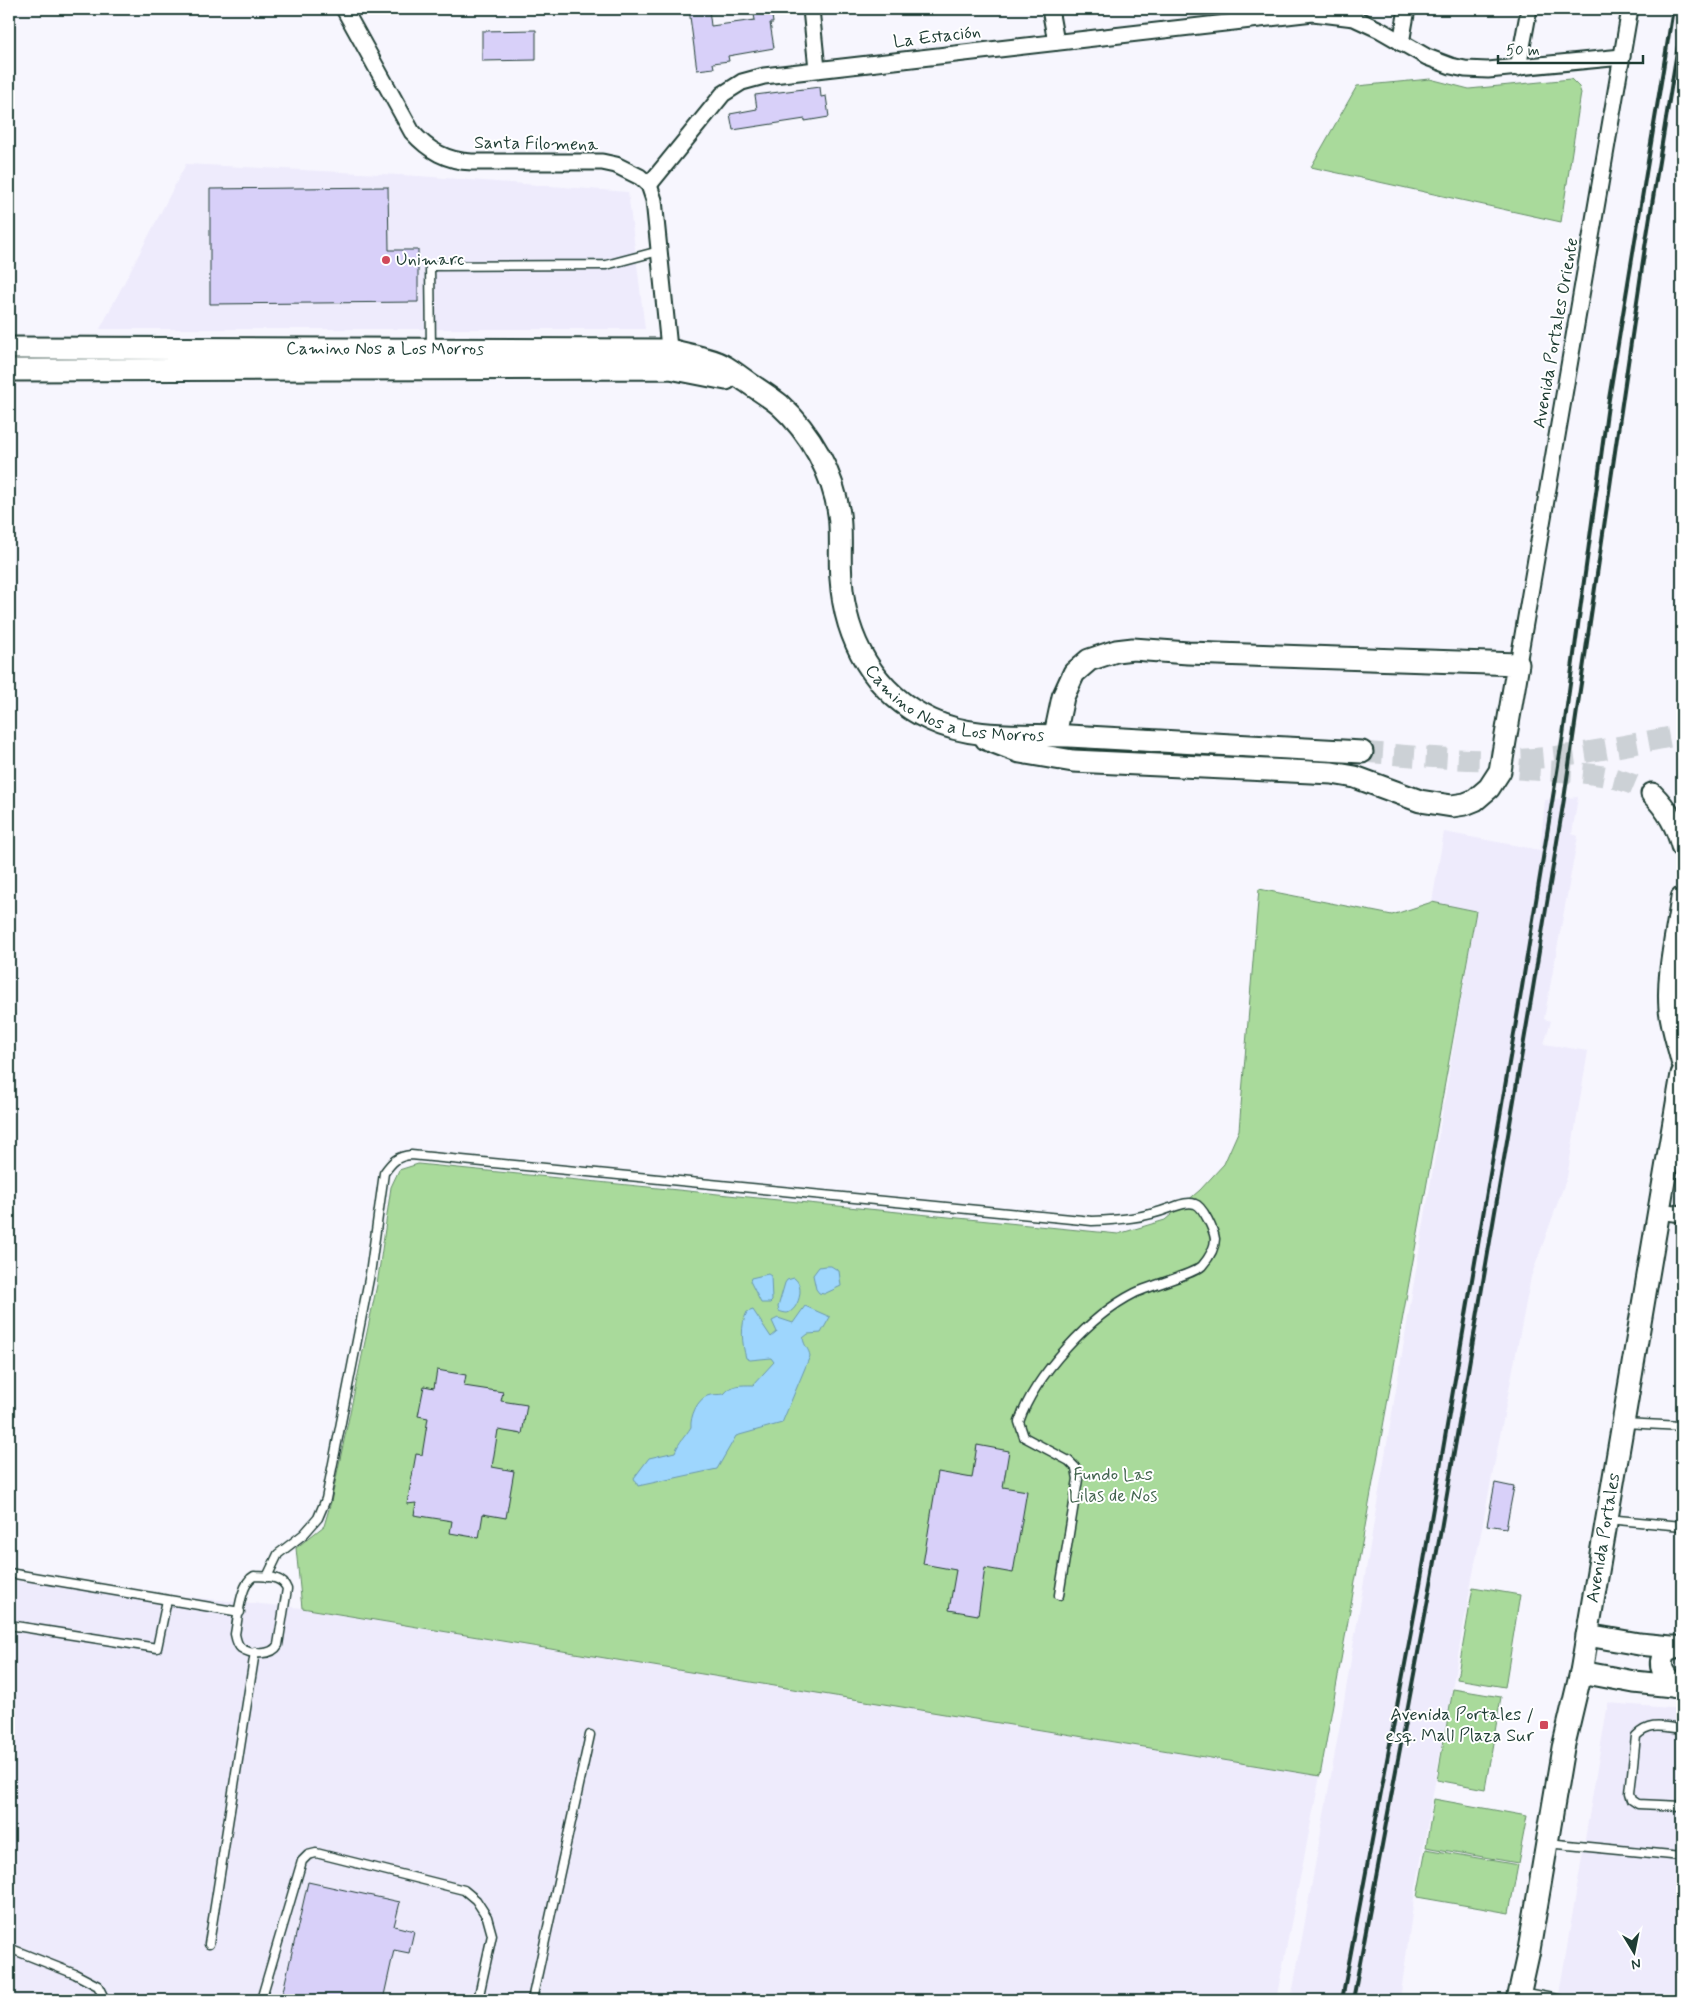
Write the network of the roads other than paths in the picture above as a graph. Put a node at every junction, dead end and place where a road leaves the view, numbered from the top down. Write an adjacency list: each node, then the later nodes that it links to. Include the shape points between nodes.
1 (344, 9): 13 (street, Santa Filomena, via 412,132 439,155 460,162 602,162 630,171)
2 (810, 9): 12 (street)
3 (1050, 9): 8 (street)
4 (1407, 9): 9 (street)
5 (1529, 9): 11 (street)
6 (1630, 9): 10 (street, Avenida Portales Oriente)
7 (1279, 13): 8 (street, La Estación); 9 (street, La Estación, via 1347,17 1368,24)
8 (1056, 42): 12 (street, La Estación)
9 (1401, 43): 11 (street, La Estación, via 1451,66 1475,70)
10 (1622, 57): 11 (street, La Estación); 19 (street, Avenida Portales Oriente)
11 (1518, 68)
12 (817, 69): 13 (street, La Estación, via 752,78 730,88)
13 (649, 184): 14 (street, via 654,200)
14 (659, 250): 16 (lane, via 606,265 430,266); 17 (street)
15 (9, 348): 16 (main road, Camino Nos a Los Morros)
16 (431, 349): 17 (main road, Camino Nos a Los Morros)
17 (670, 359): 18 (main road, Camino Nos a Los Morros); 20 (main road, Camino Nos a Los Morros, via 753,386 780,405 803,430 827,472 839,514 843,601 854,640 870,670 912,710 944,725)
18 (9, 370)
19 (1518, 664): 20 (main road, via 1500,771 1484,794 1465,804 1452,806 1420,801 1355,777 1332,773 1073,761 1020,752); 21 (main road, via 1133,649 1116,651 1089,660 1074,674 1066,690)
20 (972, 733): 21 (main road, Camino Nos a Los Morros)
21 (1055, 735): 22 (main road, Camino Nos a Los Morros)
22 (1362, 752)
23 (1652, 794): 24 (main road, via 1666,810)
24 (1682, 846)
25 (1682, 898): 26 (main road, via 1670,1000)
26 (1682, 1061)
27 (1682, 1074): 28 (main road, Avenida Portales)
28 (1678, 1126): 29 (main road, Avenida Portales)
29 (1658, 1211): 30 (street); 31 (main road, Avenida Portales)
30 (1682, 1214)
31 (1622, 1422): 32 (lane); 33 (main road, Avenida Portales)
32 (1682, 1426)
33 (1606, 1519): 34 (lane); 41 (main road, Avenida Portales)
34 (1682, 1526)
35 (9, 1573): 38 (lane)
36 (267, 1577): 37 (lane, via 278,1554 304,1534 318,1518 326,1499 370,1274 384,1173 400,1156 411,1155 1092,1220 1126,1220 1183,1204 1196,1204 1204,1209 1215,1239 1213,1251 1201,1267 1135,1293 1096,1318 1043,1375 1025,1403 1019,1422 1024,1437 1069,1461 1076,1468 1078,1479); 39 (lane, via 254,1576 248,1580); 43 (lane, via 282,1581 287,1594 277,1648 269,1653)
37 (1059, 1595)
38 (167, 1600): 39 (lane); 40 (lane, via 157,1648)
39 (240, 1612): 43 (lane, via 236,1642 242,1649)
40 (9, 1625)
41 (1586, 1635): 42 (main road); 44 (main road, Avenida Portales)
42 (1679, 1648): 45 (main road, via 1665,1652 1661,1665 1664,1675)
43 (255, 1652): 51 (lane)
44 (1580, 1672): 45 (main road); 49 (main road, Avenida Portales)
45 (1679, 1687)
46 (1682, 1729): 48 (lane, via 1650,1726 1636,1736 1630,1792 1632,1800 1638,1804)
47 (590, 1735): 57 (lane)
48 (1682, 1806)
49 (1547, 1843): 50 (lane); 53 (main road, Avenida Portales)
50 (1682, 1856)
51 (209, 1944)
52 (9, 1948): 54 (lane, via 98,1986)
53 (1519, 1996): 58 (lane)
54 (106, 2000)
55 (261, 2000): 56 (lane, via 302,1861 316,1852 464,1890 476,1900 487,1917 492,1935)
56 (478, 2000)
57 (532, 2000)
58 (1562, 2000)

